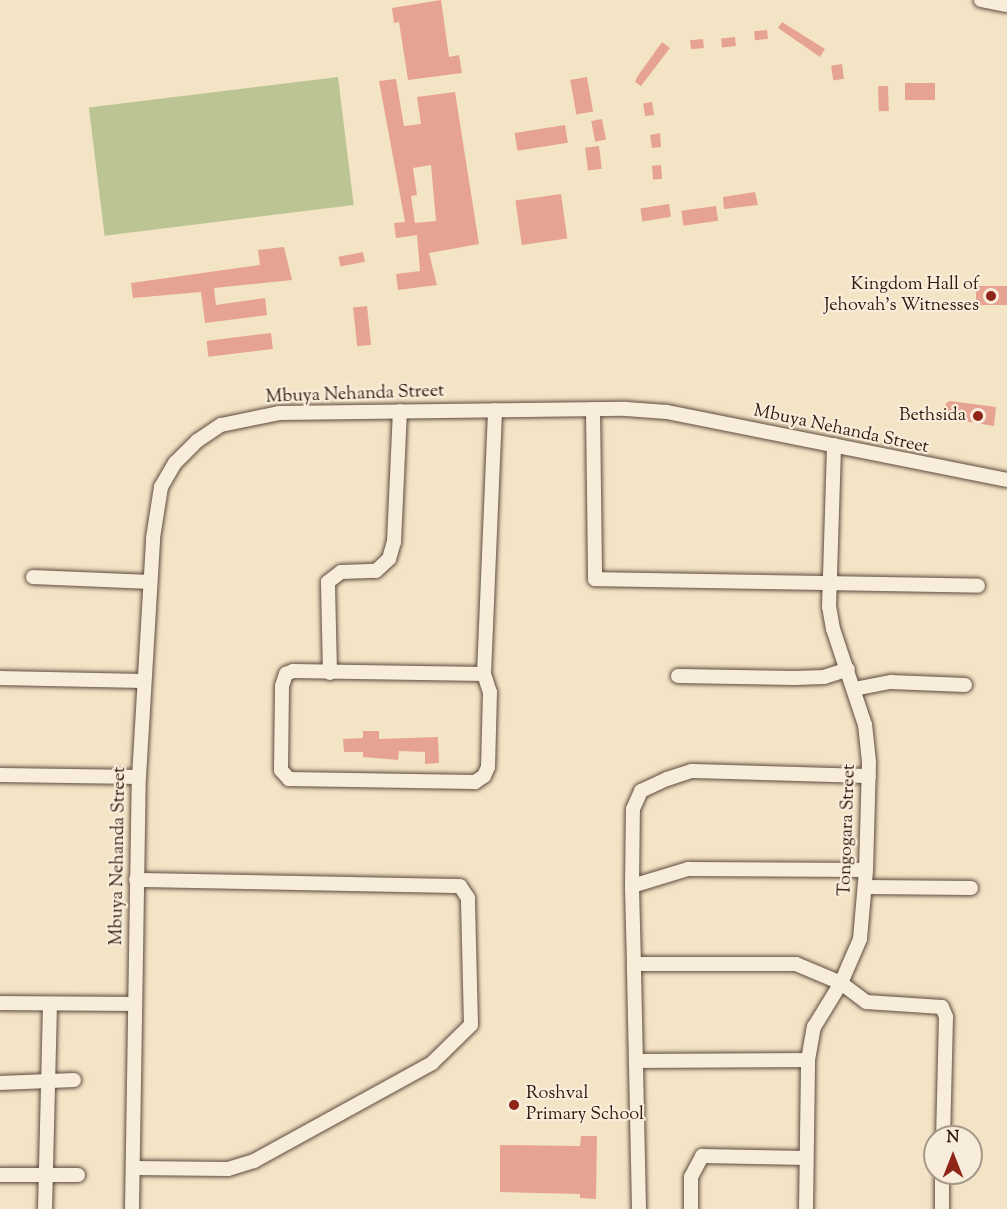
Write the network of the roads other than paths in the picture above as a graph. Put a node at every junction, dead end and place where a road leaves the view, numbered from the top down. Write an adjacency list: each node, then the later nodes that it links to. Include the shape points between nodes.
1 (981, 0): 2 (street)
2 (1007, 5)
3 (495, 410): 4 (street, Mbuya Nehanda Street); 5 (street, Mbuya Nehanda Street); 14 (street)
4 (593, 410): 6 (street, Mbuya Nehanda Street, via 667,412); 10 (street, via 595,579)
5 (400, 411): 9 (street, Mbuya Nehanda Street, via 249,417 221,425 197,441 161,487); 13 (street, via 394,542 389,559 376,571 341,572 328,582)
6 (834, 445): 7 (street, Mbuya Nehanda Street); 10 (street, Tongogara Street)
7 (1007, 480)
8 (33, 577): 9 (street)
9 (150, 582): 17 (street, Mbuya Nehanda Street)
10 (831, 583): 11 (street); 12 (street, Tongogara Street, via 833,629)
11 (978, 586)
12 (848, 669): 15 (street, via 824,677); 19 (street, Tongogara Street)
13 (330, 673): 14 (street); 14 (street, via 286,674 282,686 281,770 289,779 475,782 484,776 488,766 490,692)
14 (484, 674)
15 (678, 676)
16 (0, 678): 17 (street)
17 (143, 681): 22 (street, Mbuya Nehanda Street)
18 (966, 685): 19 (street, via 891,682)
19 (854, 689): 21 (street, Tongogara Street, via 865,725)
20 (0, 775): 22 (street)
21 (869, 776): 23 (street, Tongogara Street); 25 (street, via 692,771 641,791 633,809)
22 (139, 777): 24 (street, Mbuya Nehanda Street)
23 (866, 870): 25 (street, via 688,869); 26 (street, Tongogara Street)
24 (136, 880): 32 (street, Mbuya Nehanda Street); 40 (street, via 460,886 468,898 471,1025 432,1063 254,1161 228,1169)
25 (632, 886): 28 (street)
26 (865, 887): 27 (street); 29 (street, Tongogara Street, via 860,939)
27 (971, 888)
28 (634, 964): 29 (street, via 796,964); 34 (street)
29 (841, 983): 33 (street, Tongogara Street, via 814,1027); 38 (street, via 866,1002 942,1007 946,1017)
30 (0, 1003): 31 (street)
31 (50, 1004): 32 (street); 36 (street)
32 (134, 1004): 40 (street, Mbuya Nehanda Street)
33 (808, 1060): 34 (street); 39 (street, Tongogara Street)
34 (638, 1061): 47 (street)
35 (74, 1080): 36 (street)
36 (48, 1082): 37 (street); 43 (street)
37 (0, 1083)
38 (943, 1125)
39 (806, 1158): 48 (street, via 702,1156 691,1177); 49 (street, Tongogara Street)
40 (134, 1168): 46 (street, Mbuya Nehanda Street)
41 (0, 1175): 43 (street)
42 (78, 1175): 43 (street)
43 (46, 1176): 45 (street)
44 (942, 1185): 50 (street)
45 (45, 1209)
46 (132, 1209)
47 (639, 1209)
48 (691, 1209)
49 (806, 1209)
50 (942, 1209)

